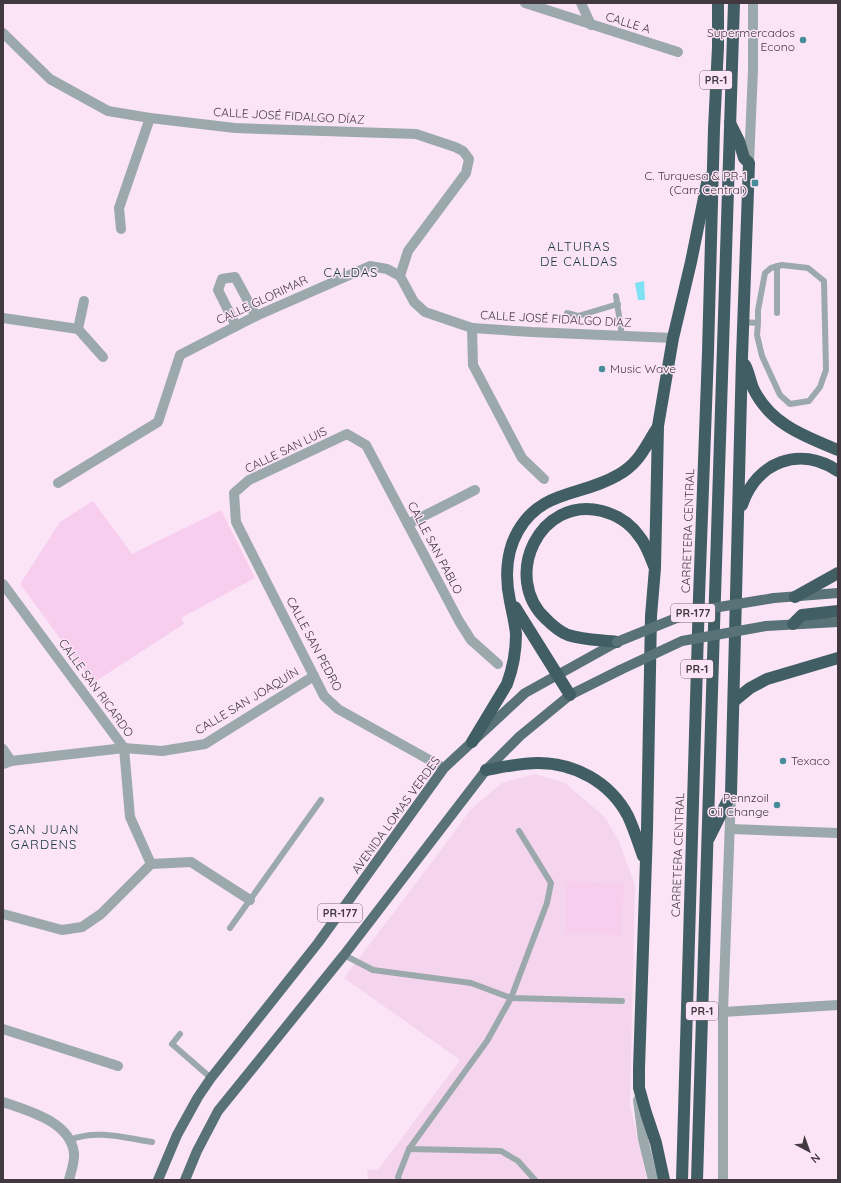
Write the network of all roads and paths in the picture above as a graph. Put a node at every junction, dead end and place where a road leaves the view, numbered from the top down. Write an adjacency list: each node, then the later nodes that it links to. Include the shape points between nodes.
1 (525, 3): 6 (street, CALLE A)
2 (581, 3): 6 (street)
3 (718, 3): 11 (highway, CARRETERA CENTRAL / PR-1)
4 (734, 3): 10 (highway, PR-1)
5 (754, 3): 12 (street)
6 (591, 25): 8 (street, CALLE A)
7 (3, 33): 9 (street, CALLE JOSÉ FIDALGO DÍAZ, via 50,79 108,111)
8 (678, 52)
9 (150, 118): 13 (street, via 119,208); 15 (street, CALLE JOSÉ FIDALGO DÍAZ, via 235,128 416,134 463,151 469,159 466,173 408,252)
10 (730, 122): 12 (highway, via 744,158); 69 (highway, PR-1)
11 (713, 158): 29 (highway, via 692,262); 96 (highway, CARRETERA CENTRAL / PR-1)
12 (749, 163): 23 (highway)
13 (122, 229)
14 (778, 266): 20 (lane); 24 (lane, via 765,273); 24 (lane, via 808,268 824,281 826,370 820,387 809,401 790,404 780,395 762,356 757,335)
15 (400, 276): 21 (street, CALLE GLORIMAR, via 387,269 370,266); 26 (street, CALLE JOSÉ FIDALGO DIAZ, via 414,302 425,312)
16 (616, 296): 18 (lane)
17 (84, 301): 27 (street)
18 (618, 304): 19 (lane, via 578,316); 28 (lane)
19 (567, 313)
20 (777, 313)
21 (256, 316): 25 (street, CALLE GLORIMAR); 25 (street, via 235,277 222,279 218,290)
22 (3, 318): 27 (street)
23 (743, 322): 24 (lane); 31 (highway)
24 (758, 323)
25 (236, 326): 37 (street, CALLE GLORIMAR, via 180,355 158,422)
26 (472, 328): 28 (street, CALLE JOSÉ FIDALGO DIAZ); 36 (street, via 472,365 522,458)
27 (78, 329): 30 (street)
28 (622, 336): 29 (street, CALLE JOSÉ FIDALGO DIAZ)
29 (673, 338): 32 (highway)
30 (103, 357)
31 (742, 357): 34 (highway, via 753,388 762,404 775,418 798,433); 40 (highway)
32 (658, 426): 42 (highway); 47 (highway, via 642,455 619,475 588,488 553,498 530,515 518,531 509,553 507,575)
33 (356, 439): 39 (street, CALLE SAN LUIS, via 347,434 250,480 234,493); 41 (street, CALLE SAN PABLO, via 366,445)
34 (838, 450)
35 (838, 471): 40 (highway, via 822,462 803,458 778,463 763,472 751,485)
36 (544, 479)
37 (58, 483)
38 (475, 490): 41 (street)
39 (235, 499): 55 (street, CALLE SAN PEDRO, via 236,522)
40 (738, 514): 57 (highway)
41 (408, 524): 53 (street, CALLE SAN PABLO, via 458,621 471,640)
42 (655, 568): 51 (highway, via 635,531 619,517 597,510 580,509 556,518 541,531 533,544 526,576 534,605 542,616 567,634); 71 (highway, via 651,616)
43 (838, 573): 46 (highway)
44 (3, 584): 59 (street, CALLE SAN RICARDO)
45 (838, 593): 46 (main road, AVENIDA LOMAS VERDES / PR-177)
46 (795, 597): 51 (main road, AVENIDA LOMAS VERDES / PR-177, bridge, via 707,609)
47 (510, 601): 54 (highway); 58 (highway, via 516,653 501,695)
48 (838, 611): 50 (highway, via 802,615)
49 (838, 622): 50 (main road, PR-177)
50 (793, 624): 56 (main road, PR-177, bridge, via 766,626 682,641)
51 (617, 642): 54 (main road, AVENIDA LOMAS VERDES / PR-177)
52 (838, 658): 57 (highway, via 767,679)
53 (498, 664)
54 (556, 674): 56 (highway); 58 (main road, AVENIDA LOMAS VERDES / PR-177, via 525,693)
55 (314, 676): 59 (street, CALLE SAN JOAQUÍN, via 205,744 162,751); 62 (street, CALLE SAN PEDRO, via 324,696 338,709)
56 (570, 695): 63 (main road, PR-177, via 520,736)
57 (734, 701): 64 (highway)
58 (472, 742): 62 (main road, AVENIDA LOMAS VERDES / PR-177)
59 (124, 748): 61 (street, CALLE SAN JOAQUÍN); 70 (street, CALLE SAN RICARDO, via 130,817)
60 (3, 749): 61 (street)
61 (7, 763)
62 (444, 768): 83 (main road, AVENIDA LOMAS VERDES / PR-177, via 318,943)
63 (486, 770): 71 (highway, via 542,763 562,765 590,776 614,795 627,814); 75 (main road, PR-177)
64 (731, 794): 66 (street); 69 (highway)
65 (321, 800): 72 (lane)
66 (731, 829): 68 (street); 79 (street)
67 (518, 831): 76 (lane, via 551,883 547,903)
68 (838, 833)
69 (707, 842): 97 (highway, PR-1)
70 (151, 864): 72 (street, via 191,862); 73 (street, via 101,914 82,927 62,930)
71 (645, 864): 84 (highway)
72 (250, 900): 74 (lane)
73 (3, 914)
74 (230, 928)
75 (344, 955): 76 (lane, via 373,970 470,983); 91 (main road, PR-177, via 218,1111)
76 (511, 998): 77 (lane); 88 (lane, via 487,1040)
77 (622, 1000)
78 (838, 1005): 79 (street)
79 (723, 1012): 98 (street)
80 (4, 1032): 82 (street)
81 (180, 1034): 83 (lane, via 172,1044)
82 (118, 1066)
83 (211, 1078): 90 (main road, AVENIDA LOMAS VERDES / PR-177, via 177,1134)
84 (640, 1088): 94 (street, via 638,1100 643,1139); 95 (highway)
85 (3, 1102): 86 (street, via 51,1121)
86 (70, 1140): 87 (lane, via 97,1134); 89 (street, via 74,1153)
87 (152, 1142)
88 (409, 1148): 92 (lane, via 398,1176); 93 (lane, via 501,1151 518,1161)
89 (69, 1180)
90 (158, 1180)
91 (185, 1180)
92 (399, 1180)
93 (536, 1180)
94 (653, 1180)
95 (664, 1180)
96 (682, 1180)
97 (697, 1180)
98 (723, 1180)

